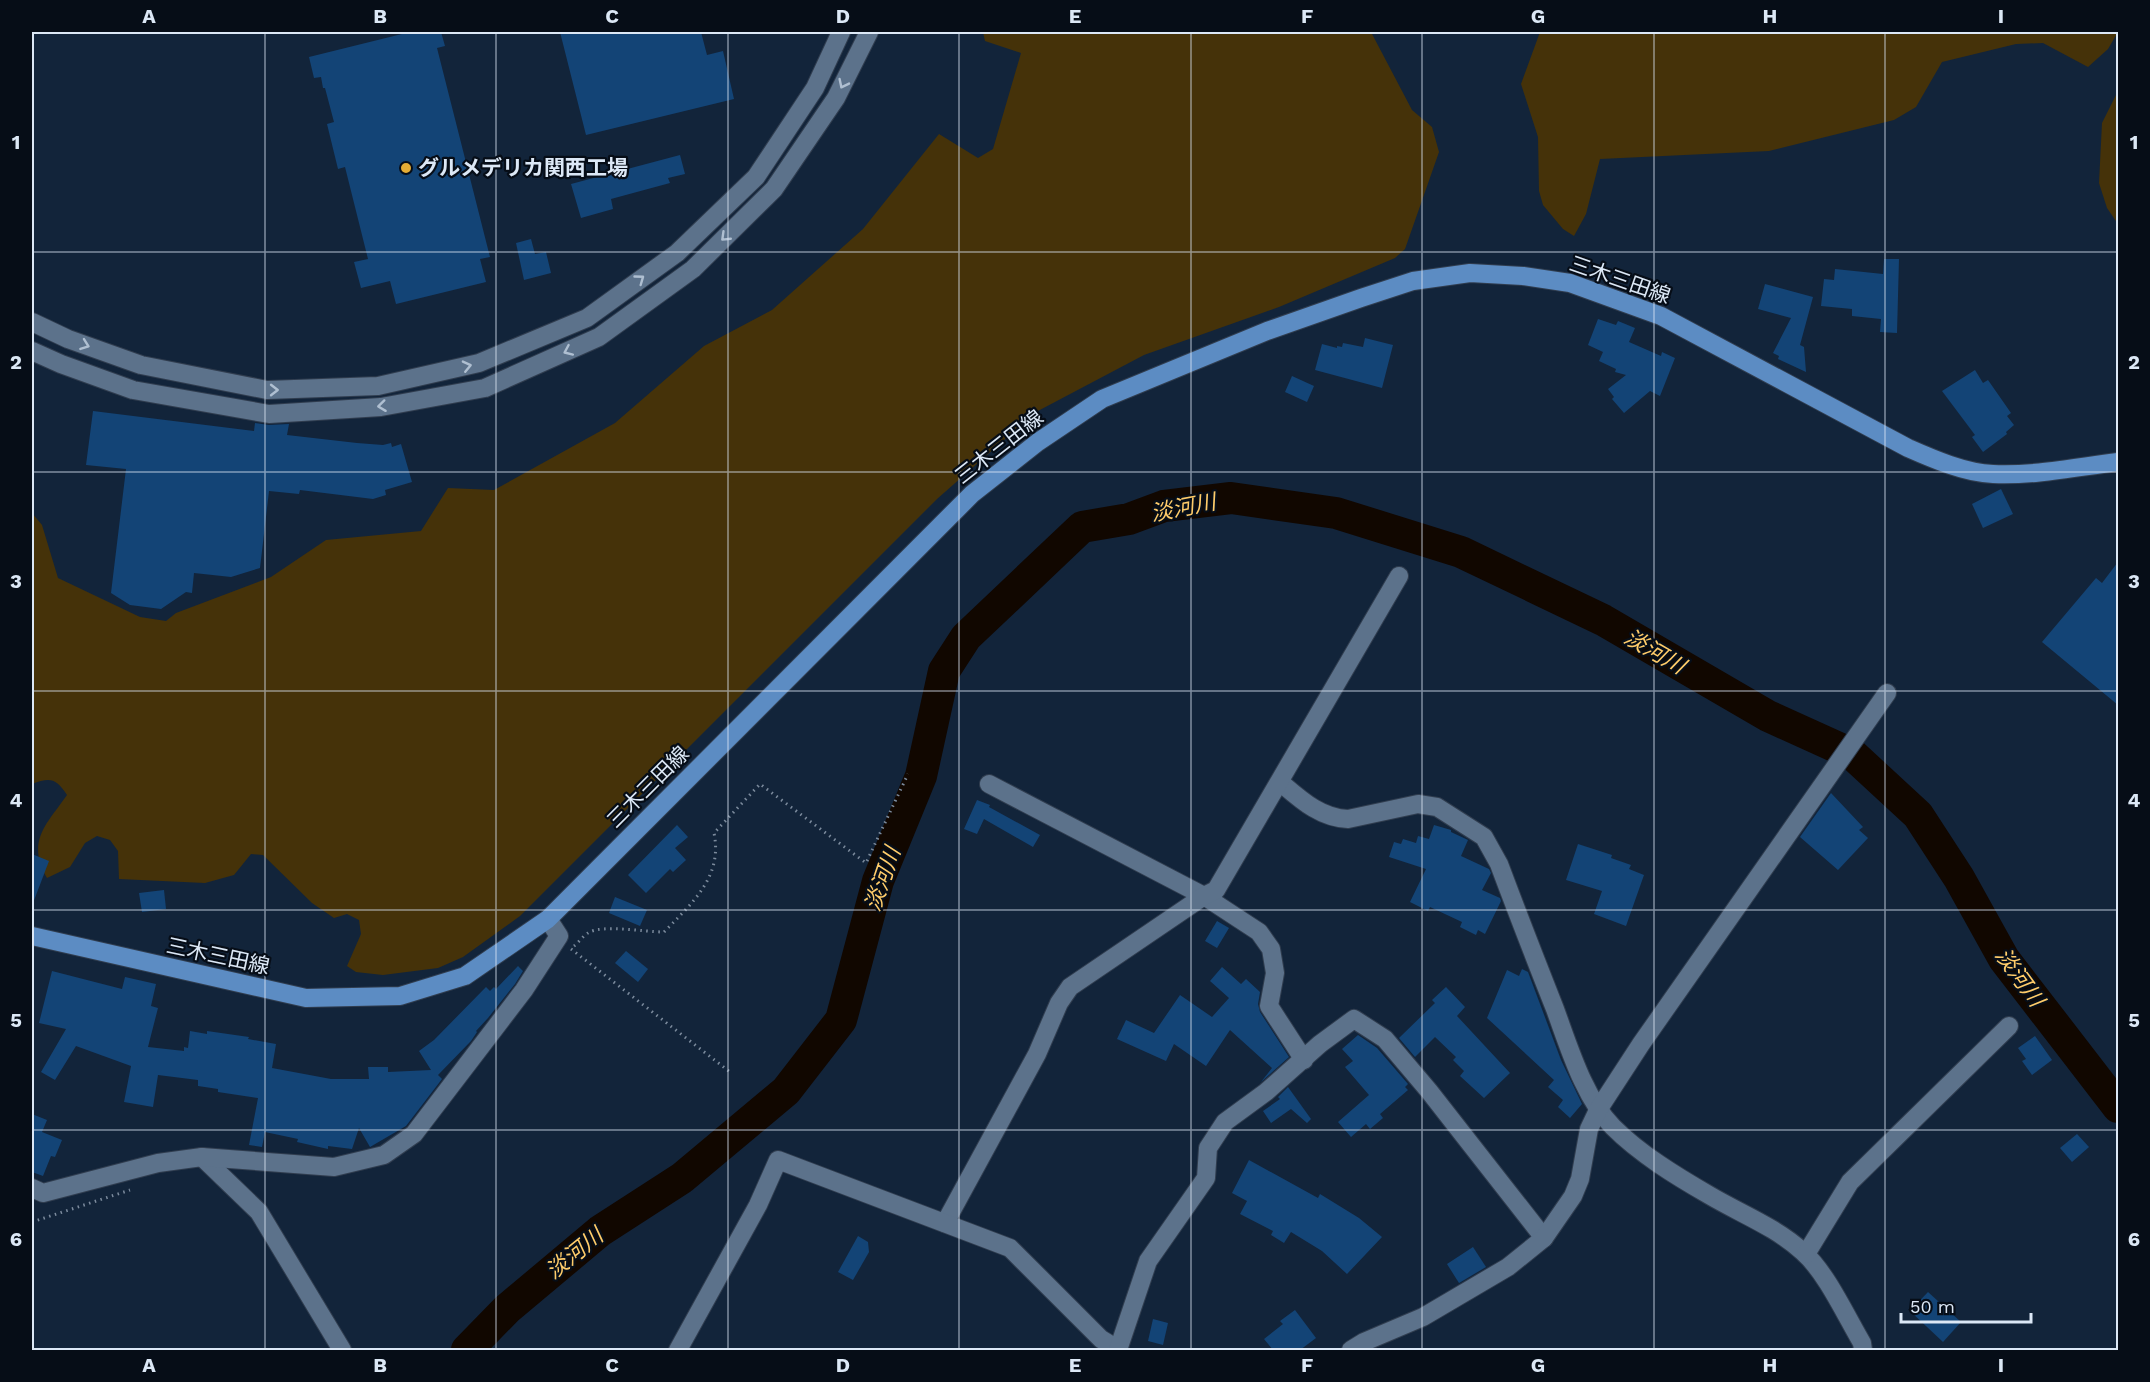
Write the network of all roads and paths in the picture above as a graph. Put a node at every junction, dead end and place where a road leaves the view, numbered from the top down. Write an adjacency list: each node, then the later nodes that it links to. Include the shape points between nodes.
1 (841, 32): 3 (street, one-way to 1, via 141,365 267,390 378,386 478,363 587,318 677,253 756,177 815,88)
2 (869, 32): 4 (street, one-way to 4, via 836,98 774,189 693,269 599,337 485,388 381,407 269,414 133,390)
3 (32, 322)
4 (32, 351)
5 (2118, 462): 12 (main road, 三木三田線, via 1991,474 1942,462 1908,448 1661,316 1570,283 1470,273 1413,281 1267,331 1102,399 1038,442 972,494)
6 (1399, 576): 9 (street)
7 (1887, 693): 19 (street)
8 (908, 774): 14 (path, via 866,863 760,784 714,833 714,867 700,894 664,932 603,927 589,932)
9 (1280, 782): 11 (street, via 1216,890); 19 (street, via 1308,806 1338,818 1418,804 1437,807 1484,837 1499,864 1575,1061)
10 (989, 784): 11 (street)
11 (1204, 896): 17 (street, via 1259,932 1271,949 1275,973 1269,1006); 24 (street, via 1070,987)
12 (548, 919): 13 (main road, 三木三田線, via 465,976 400,996 306,998); 20 (street, via 559,936 528,984 414,1134 399,1145 384,1155 334,1167)
13 (32, 936)
14 (571, 949): 15 (path); 18 (path)
15 (564, 956)
16 (2009, 1026): 26 (street, via 1850,1182)
17 (1304, 1060): 25 (street, via 1354,1019 1385,1039); 29 (street, via 1225,1122 1208,1148 1206,1178 1148,1261)
18 (730, 1072)
19 (1598, 1110): 25 (street, via 1589,1129 1573,1196); 26 (street, via 1637,1148 1788,1239)
20 (202, 1157): 21 (street, via 158,1163 43,1193); 27 (street, via 259,1212)
21 (32, 1188)
22 (134, 1188): 23 (path)
23 (32, 1221)
24 (945, 1223): 28 (street, via 778,1160 759,1204); 29 (street, via 1010,1248 1101,1339)
25 (1544, 1238): 30 (street, via 1508,1267 1423,1317)
26 (1806, 1254): 31 (street, via 1827,1283)
27 (342, 1350)
28 (678, 1350)
29 (1118, 1350)
30 (1351, 1350)
31 (1863, 1350)

